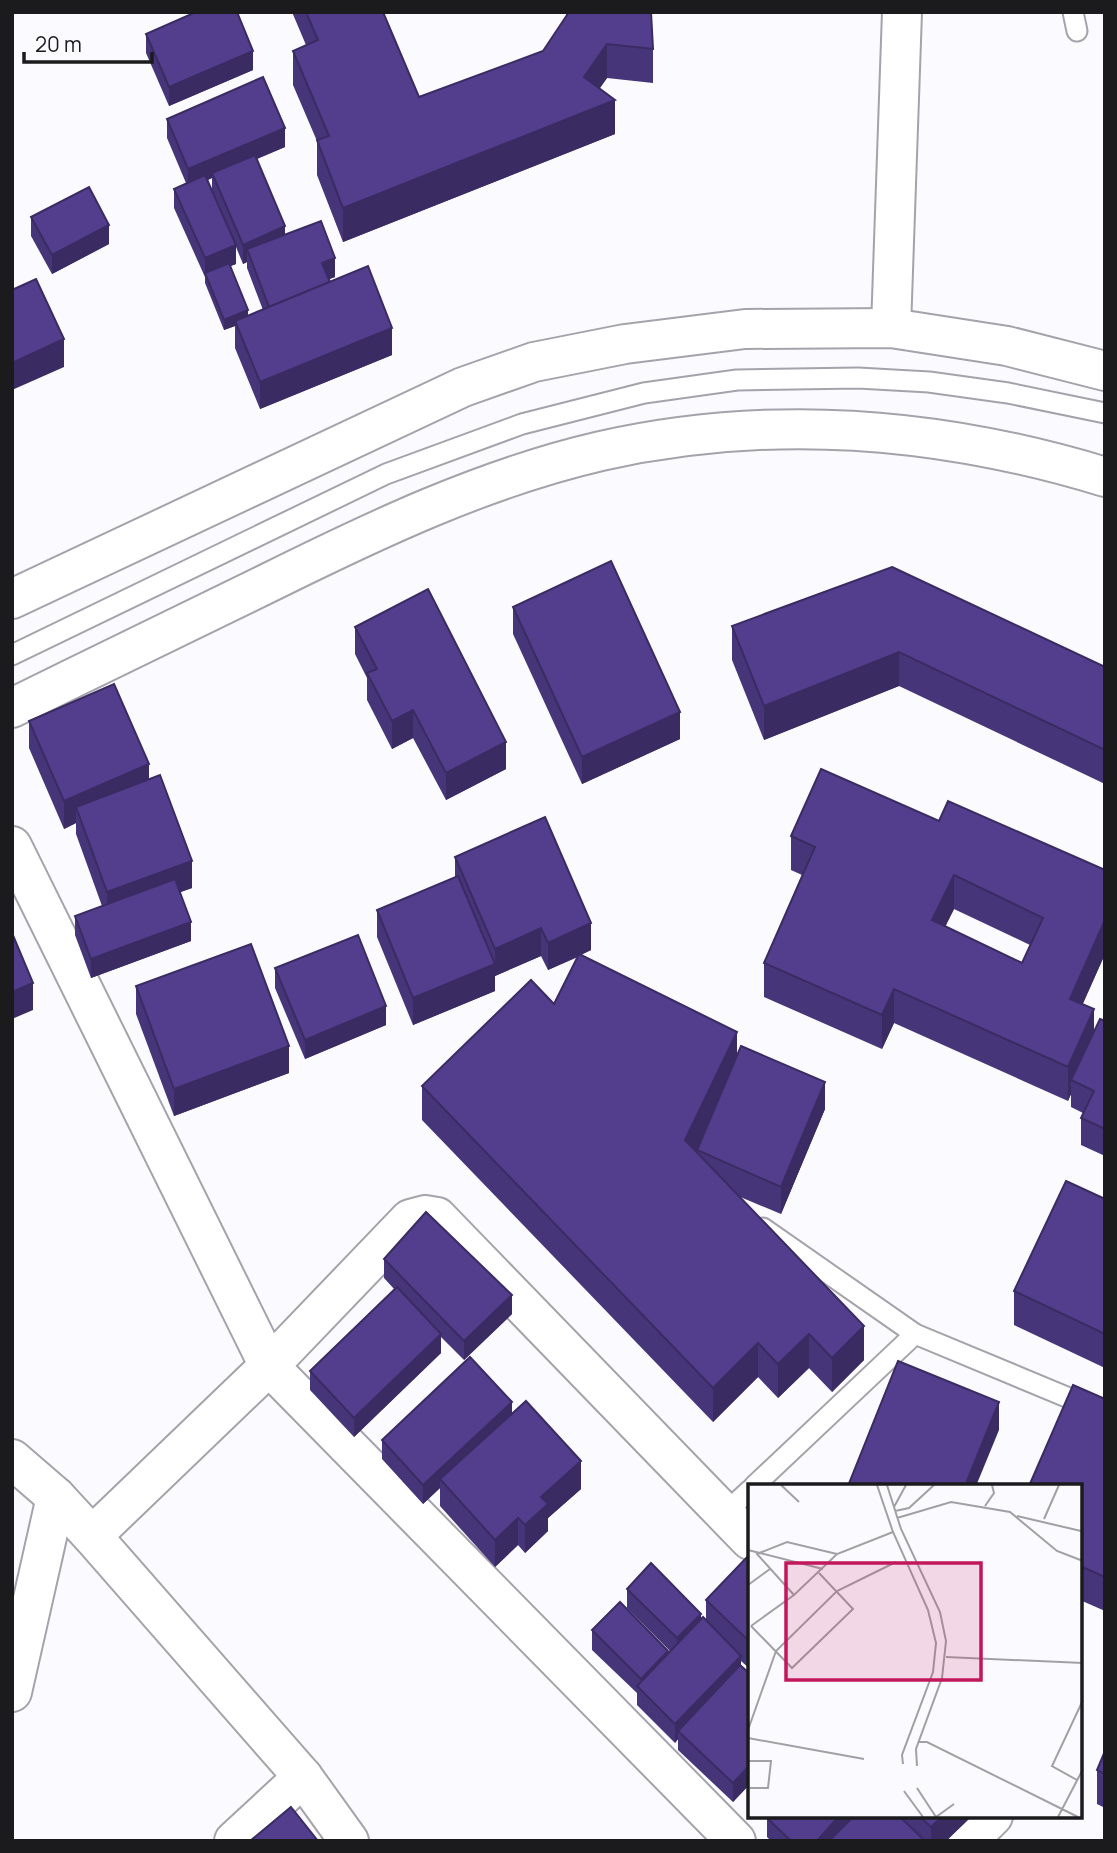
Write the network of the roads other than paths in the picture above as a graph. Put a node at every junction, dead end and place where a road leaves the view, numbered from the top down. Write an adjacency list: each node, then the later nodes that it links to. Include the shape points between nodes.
1 (902, 12): 2 (street)
2 (891, 328): 3 (street, via 1007,346); 6 (street, via 745,329 625,344 534,362 463,387)
3 (1105, 371)
4 (1105, 413): 7 (lane, via 1009,393 858,378 737,380 643,393 522,425 386,474)
5 (1105, 477): 8 (street, via 979,444 877,430 764,429 601,451 520,474 385,525)
6 (12, 599)
7 (12, 655)
8 (12, 708)
9 (12, 846): 12 (street)
10 (752, 1221): 11 (lane)
11 (915, 1334): 13 (lane); 15 (lane)
12 (269, 1366): 17 (street, via 410,1219 437,1217); 18 (street); 24 (street)
13 (1105, 1413)
14 (12, 1459): 16 (street)
15 (756, 1484)
16 (56, 1497): 18 (street); 19 (street)
17 (741, 1515)
18 (92, 1536): 20 (street)
19 (12, 1692)
20 (303, 1777): 22 (street); 23 (street)
21 (991, 1818): 25 (street)
22 (234, 1841)
23 (349, 1841)
24 (736, 1841)
25 (968, 1841)

